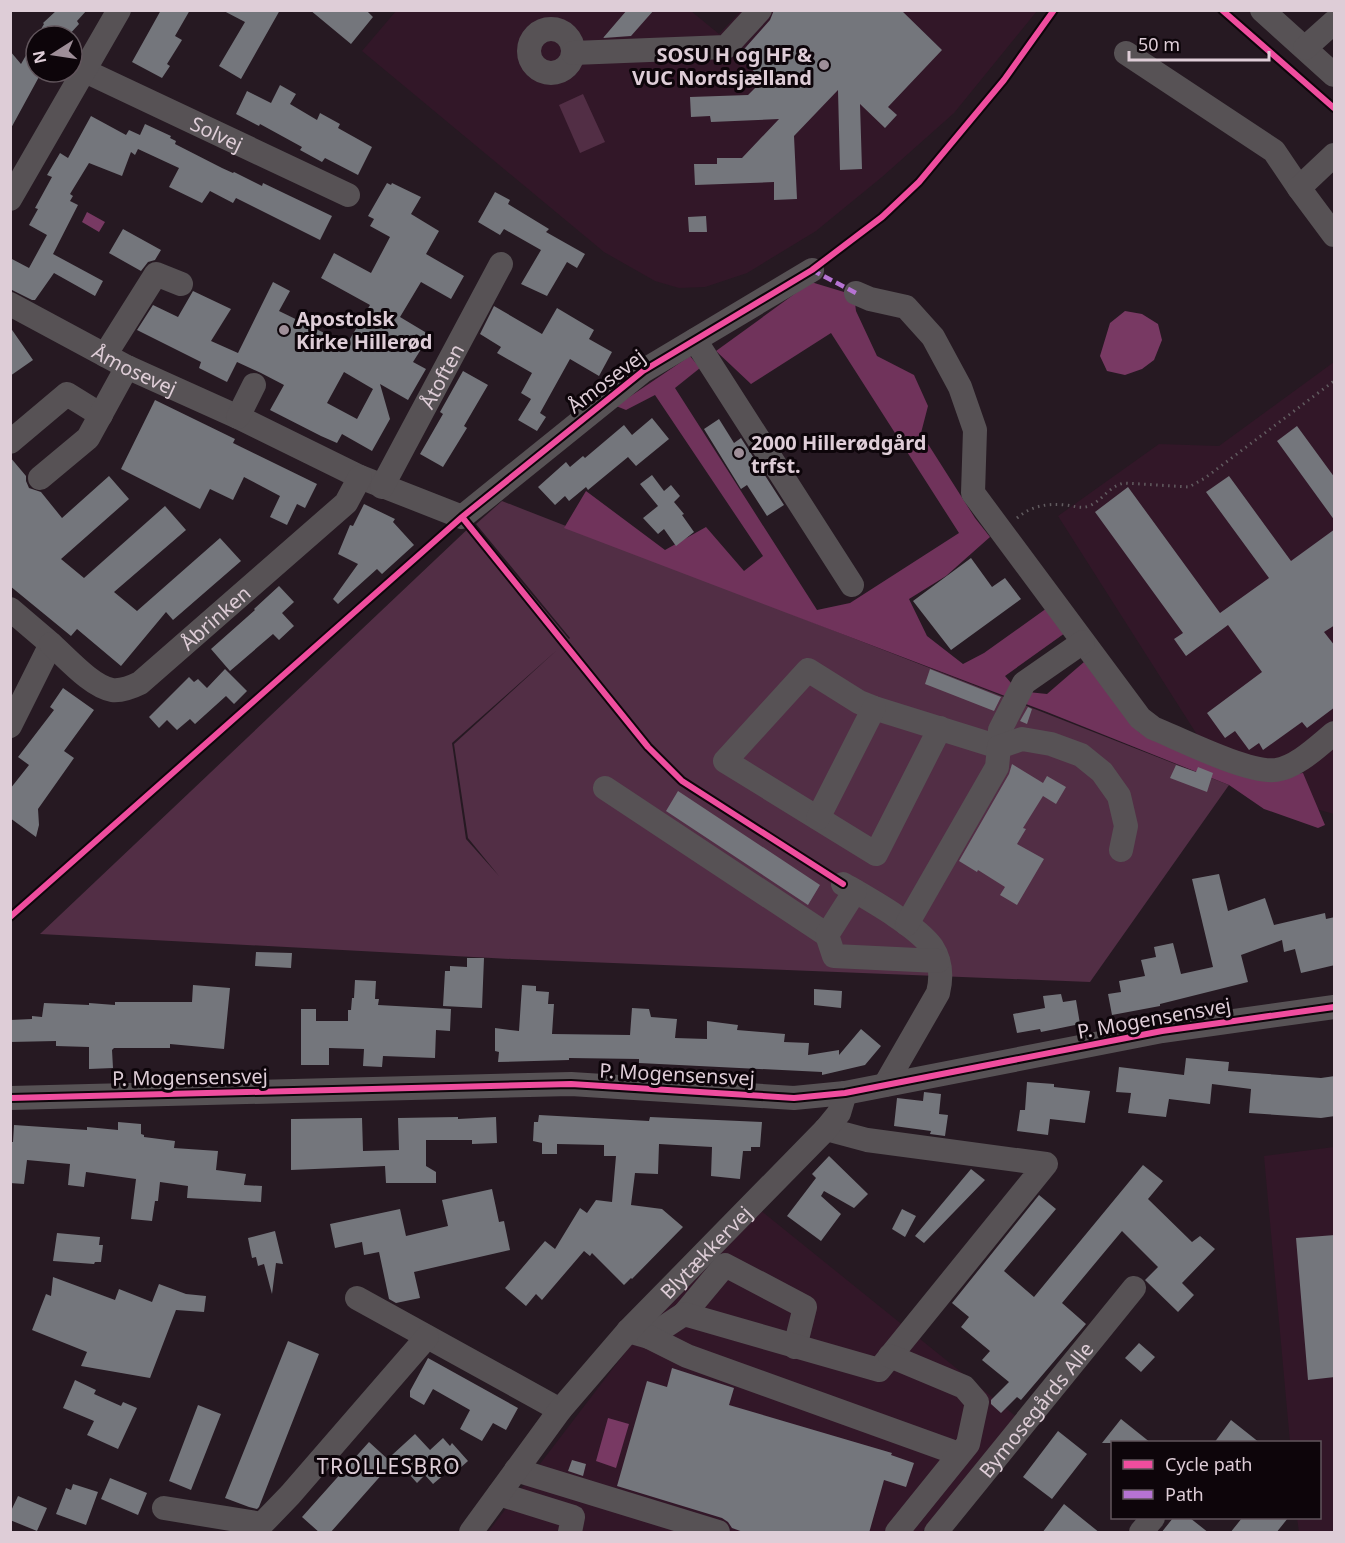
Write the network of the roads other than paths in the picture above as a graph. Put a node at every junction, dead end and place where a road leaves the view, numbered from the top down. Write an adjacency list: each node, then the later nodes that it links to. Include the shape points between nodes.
1 (119, 10): 8 (street)
2 (760, 10): 6 (street, via 726,47)
3 (1262, 10): 5 (street)
4 (1335, 22): 5 (street)
5 (1305, 48): 9 (street)
6 (573, 53)
7 (1126, 53): 11 (street, via 1274,151)
8 (85, 71): 12 (street, Solvej); 13 (street)
9 (1335, 75)
10 (1335, 154): 11 (street)
11 (1299, 188): 14 (street)
12 (348, 195)
13 (10, 199)
14 (1335, 235)
15 (501, 264): 28 (street, Åtoften)
16 (812, 270): 20 (street, Åmosevej)
17 (181, 284): 21 (street, via 156,274)
18 (856, 293): 31 (street, via 906,307 933,338 960,387 975,430 973,494)
19 (10, 304): 21 (street, Åmosevej)
20 (695, 340): 28 (street, Åmosevej, via 643,371 462,517); 29 (street)
21 (105, 355): 22 (street, Åmosevej)
22 (128, 367): 24 (street); 25 (street, Åmosevej)
23 (254, 385): 25 (street)
24 (101, 415): 26 (street, via 67,394); 27 (street, via 88,438)
25 (238, 417): 28 (street, Åmosevej)
26 (10, 442)
27 (40, 478)
28 (371, 482): 32 (street, Åbrinken, via 140,683 112,690 94,682)
29 (852, 585)
30 (10, 609): 32 (street)
31 (1083, 642): 36 (street, via 1140,718 1153,728 1253,769 1276,770 1293,764); 37 (street, via 1023,683 1000,730)
32 (51, 644): 34 (street)
33 (874, 708): 35 (street); 39 (street); 39 (street, via 808,670 725,761)
34 (10, 726)
35 (940, 728): 37 (street); 39 (street, via 876,854)
36 (1335, 733)
37 (999, 747): 40 (street, via 1022,739 1051,744 1081,755 1102,772 1119,796 1126,826); 41 (street, via 997,767)
38 (605, 788): 42 (street)
39 (818, 819)
40 (1121, 850)
41 (907, 924): 42 (street, via 849,887); 43 (street, via 931,947)
42 (827, 935): 43 (street, via 834,956)
43 (938, 962): 45 (street, via 942,979 938,993)
44 (1335, 1007): 45 (street, P. Mogensensvej, via 1162,1031)
45 (885, 1085): 46 (street, P. Mogensensvej)
46 (845, 1093): 47 (street, P. Mogensensvej, via 794,1098 571,1084); 48 (street, Blytækkervej, via 839,1113)
47 (10, 1098)
48 (826, 1129): 52 (street, Blytækkervej); 55 (street, via 867,1140 1046,1164)
49 (1134, 1288): 68 (street, Bymosegårds Alle)
50 (357, 1298): 53 (street)
51 (684, 1314): 52 (street); 54 (street); 54 (street, via 725,1265 805,1307)
52 (638, 1334): 56 (street, Blytækkervej); 57 (street, via 687,1356)
53 (427, 1337): 56 (street); 61 (street, via 262,1524)
54 (795, 1347): 55 (street, via 879,1370)
55 (890, 1356): 57 (street, via 964,1387 977,1402 968,1444)
56 (560, 1410): 58 (street, Blytækkervej)
57 (960, 1454): 67 (street)
58 (516, 1470): 59 (street); 60 (street, Blytækkervej)
59 (563, 1484): 62 (street); 66 (street)
60 (499, 1494): 62 (street); 64 (street, Blytækkervej)
61 (164, 1508)
62 (556, 1511): 65 (street, via 573,1516)
63 (1152, 1519): 69 (street)
64 (471, 1533)
65 (570, 1533)
66 (718, 1533)
67 (897, 1533)
68 (936, 1533)
69 (1141, 1533)

